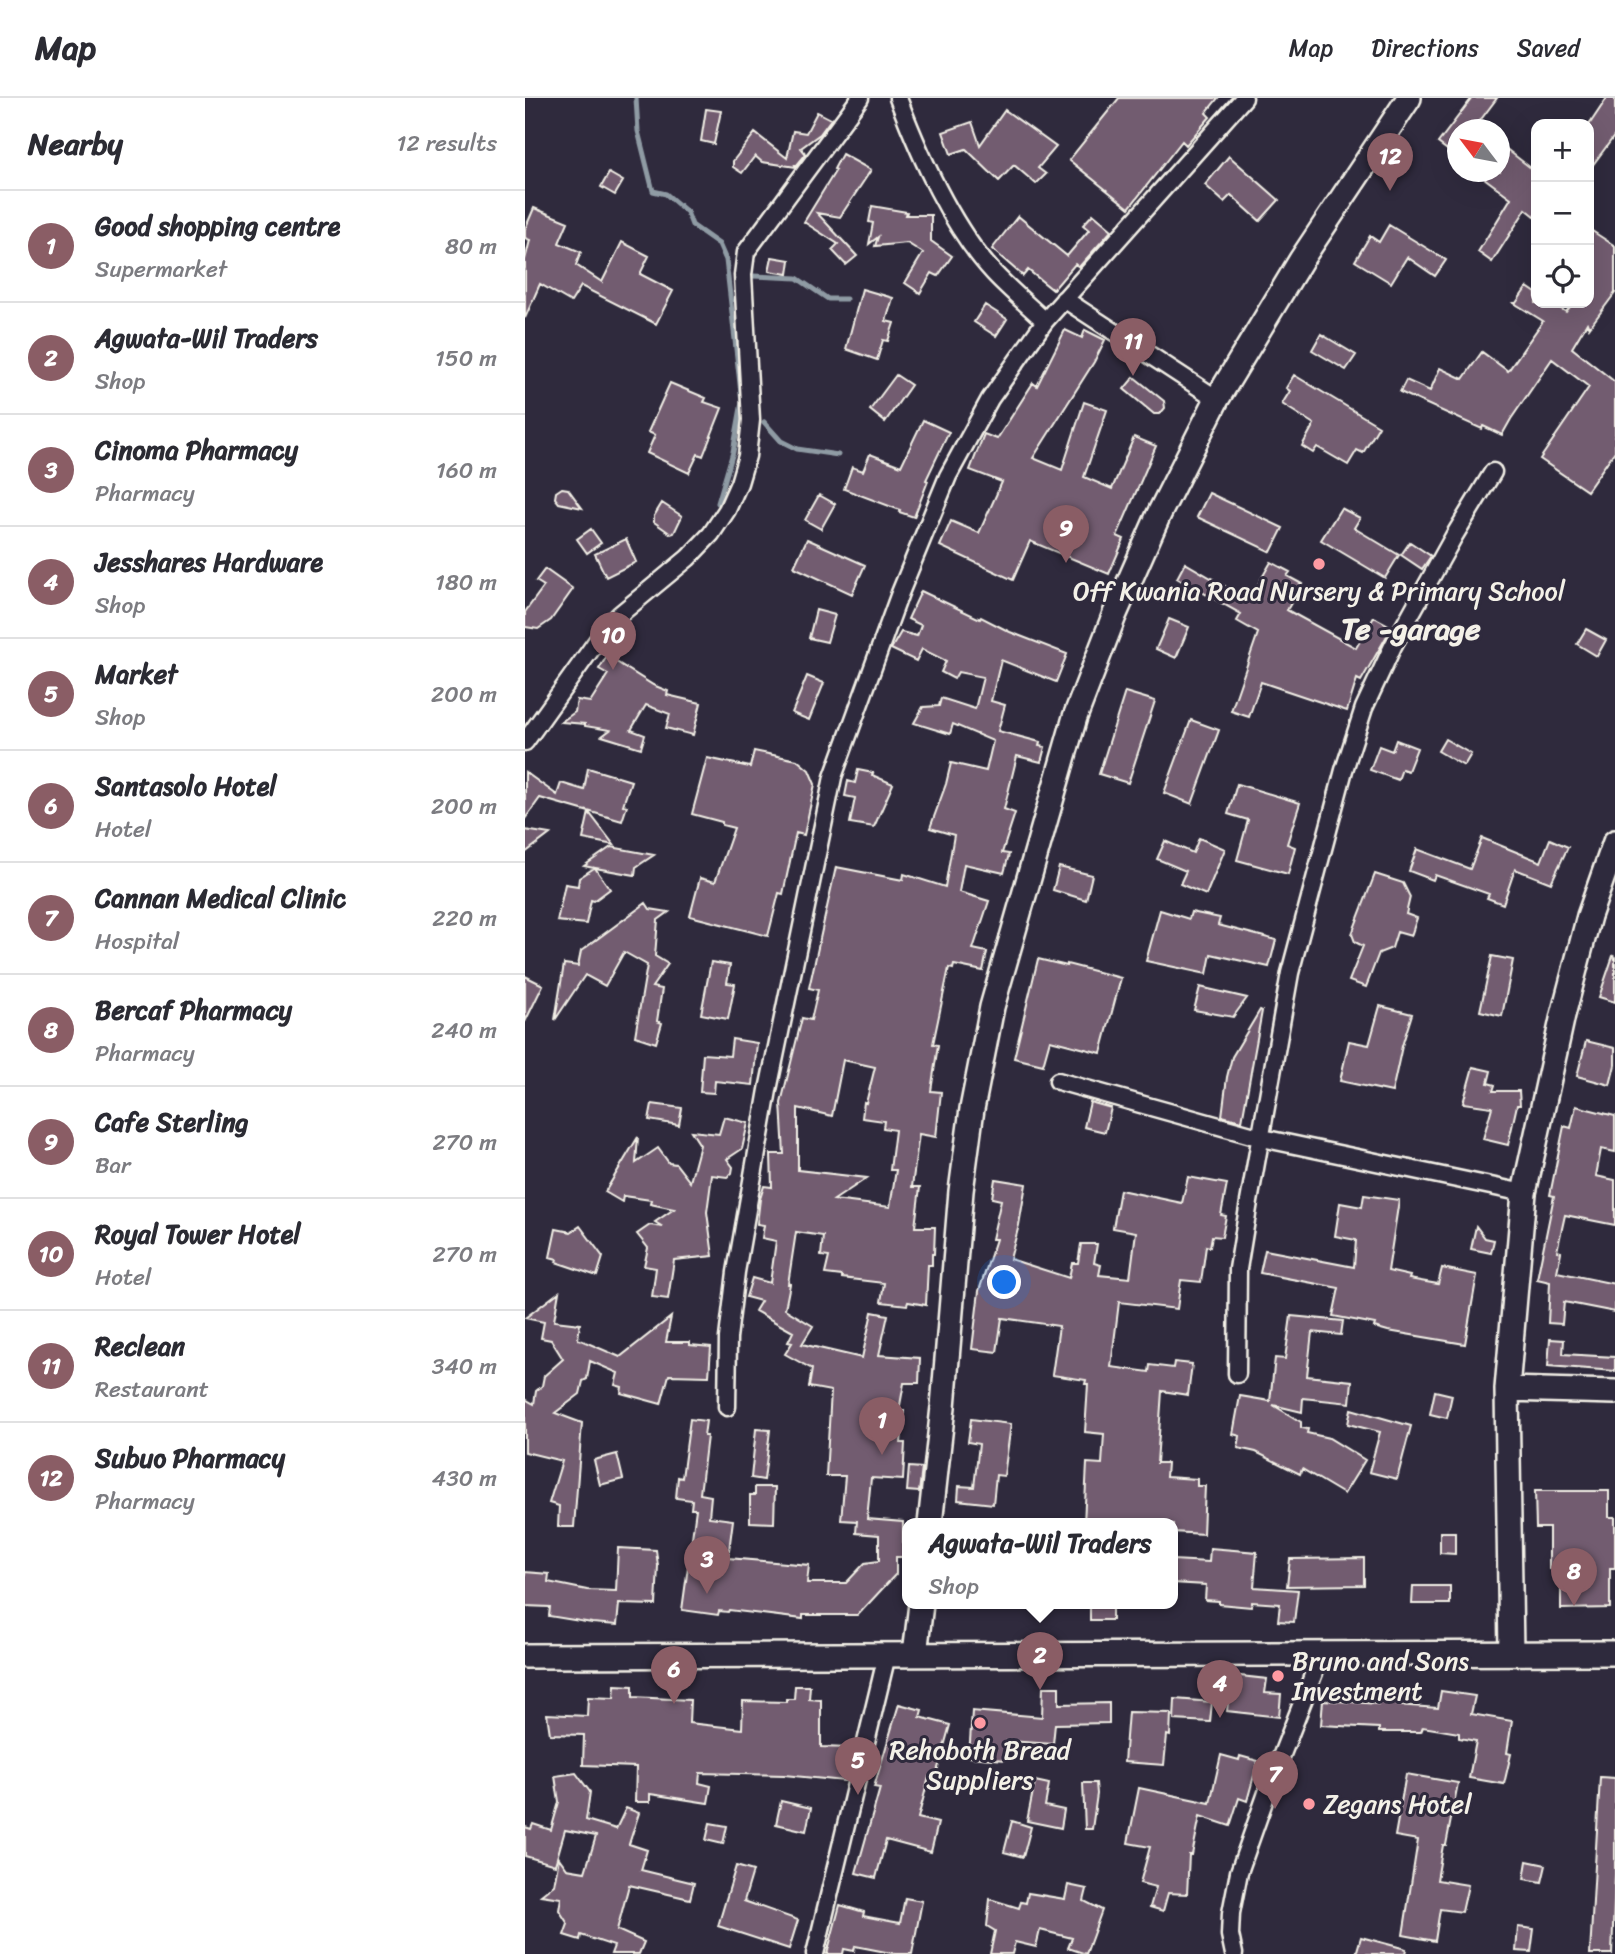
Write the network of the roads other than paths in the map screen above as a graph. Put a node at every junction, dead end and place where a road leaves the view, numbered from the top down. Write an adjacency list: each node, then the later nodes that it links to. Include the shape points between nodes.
1 (860, 98): 9 (street, via 746,252 743,275 751,421 747,456 727,510 688,558 619,615)
2 (898, 98): 6 (street, via 934,182 958,224 993,272)
3 (1244, 98): 5 (street)
4 (1409, 98): 7 (street, via 1301,260)
5 (1064, 299): 6 (street); 7 (street)
6 (1045, 321): 17 (street, via 990,399 948,476 899,593 833,777 768,1090 736,1272 728,1338)
7 (1217, 399): 18 (street, via 1159,513 1075,717 992,1007 961,1191)
8 (1493, 472): 12 (street, via 1413,609 1364,708 1290,973)
9 (525, 741)
10 (1615, 842): 13 (street, via 1589,916 1563,1015)
11 (1058, 1081): 12 (street)
12 (1262, 1138): 13 (street); 14 (street, via 1238,1269)
13 (1524, 1194): 15 (street)
14 (1237, 1374)
15 (1507, 1389): 16 (street); 20 (street)
16 (1615, 1392)
17 (727, 1407)
18 (931, 1518)
19 (920, 1609): 21 (street)
20 (1511, 1653): 22 (street); 24 (street)
21 (915, 1654): 23 (street); 24 (street)
22 (1615, 1654)
23 (887, 1655): 25 (street); 26 (street)
24 (1321, 1655): 27 (street, via 1238,1872 1231,1913)
25 (525, 1656)
26 (815, 1954)
27 (1234, 1954)

